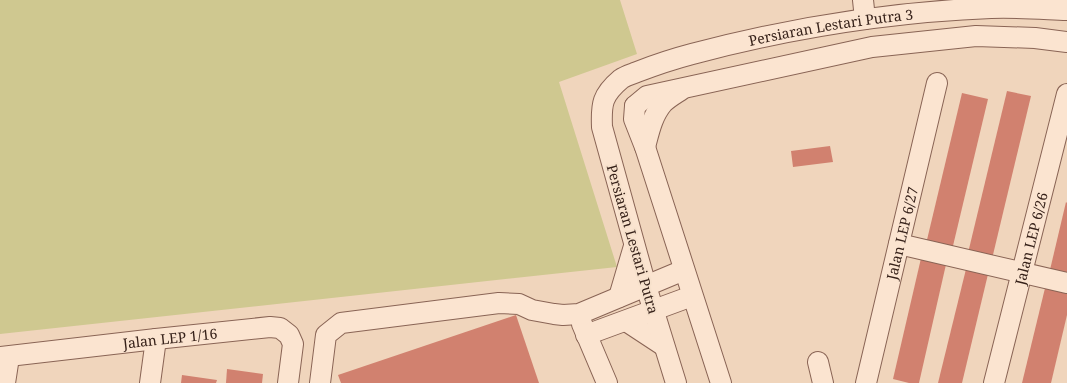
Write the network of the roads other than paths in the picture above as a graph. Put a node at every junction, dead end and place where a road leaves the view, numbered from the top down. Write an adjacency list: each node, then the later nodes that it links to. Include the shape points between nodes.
1 (864, 9): 2 (street, Persiaran Lestari Putra 3); 6 (street, Persiaran Lestari Putra 3, via 818,26 669,60 622,78)
2 (1067, 10)
3 (1067, 42): 5 (street, Persiaran Lestari Putra 3, via 976,36 872,47)
4 (937, 83): 10 (street, Jalan LEP 6/27)
5 (686, 87): 8 (street, Persiaran Lestari Putra 3, via 647,96); 9 (street, via 663,103 656,112)
6 (607, 94): 8 (street); 11 (street, Persiaran Lestari Putra, via 602,103 602,127)
7 (1067, 94): 13 (street, Jalan LEP 6/26)
8 (635, 106): 9 (street, via 634,119)
9 (645, 147): 12 (street)
10 (899, 244): 13 (street); 34 (street, Jalan LEP 6/27)
11 (634, 246): 15 (street, Persiaran Lestari Putra); 17 (street)
12 (684, 270): 15 (street); 16 (street)
13 (1022, 273): 14 (street); 35 (street, Jalan LEP 6/26)
14 (1067, 283)
15 (646, 286): 17 (street); 18 (street, Persiaran Lestari Putra)
16 (692, 296): 18 (street); 32 (street)
17 (619, 297): 19 (street)
18 (653, 311): 20 (street); 23 (street, Persiaran Lestari Putra)
19 (579, 314): 21 (street); 29 (street, via 554,314 532,310 519,304 499,303 341,323 326,335)
20 (626, 321): 21 (street); 23 (street)
21 (586, 335): 30 (street)
22 (156, 339): 24 (street, Jalan LEP 1/16); 27 (street); 28 (street, Jalan LEP 1/16, via 280,328 289,335 293,344)
23 (664, 346): 31 (street, Persiaran Lestari Putra)
24 (4, 357): 26 (street)
25 (818, 362): 33 (street)
26 (5, 383)
27 (150, 383)
28 (288, 383)
29 (320, 383)
30 (607, 383)
31 (676, 383)
32 (721, 383)
33 (823, 383)
34 (866, 383)
35 (994, 383)

